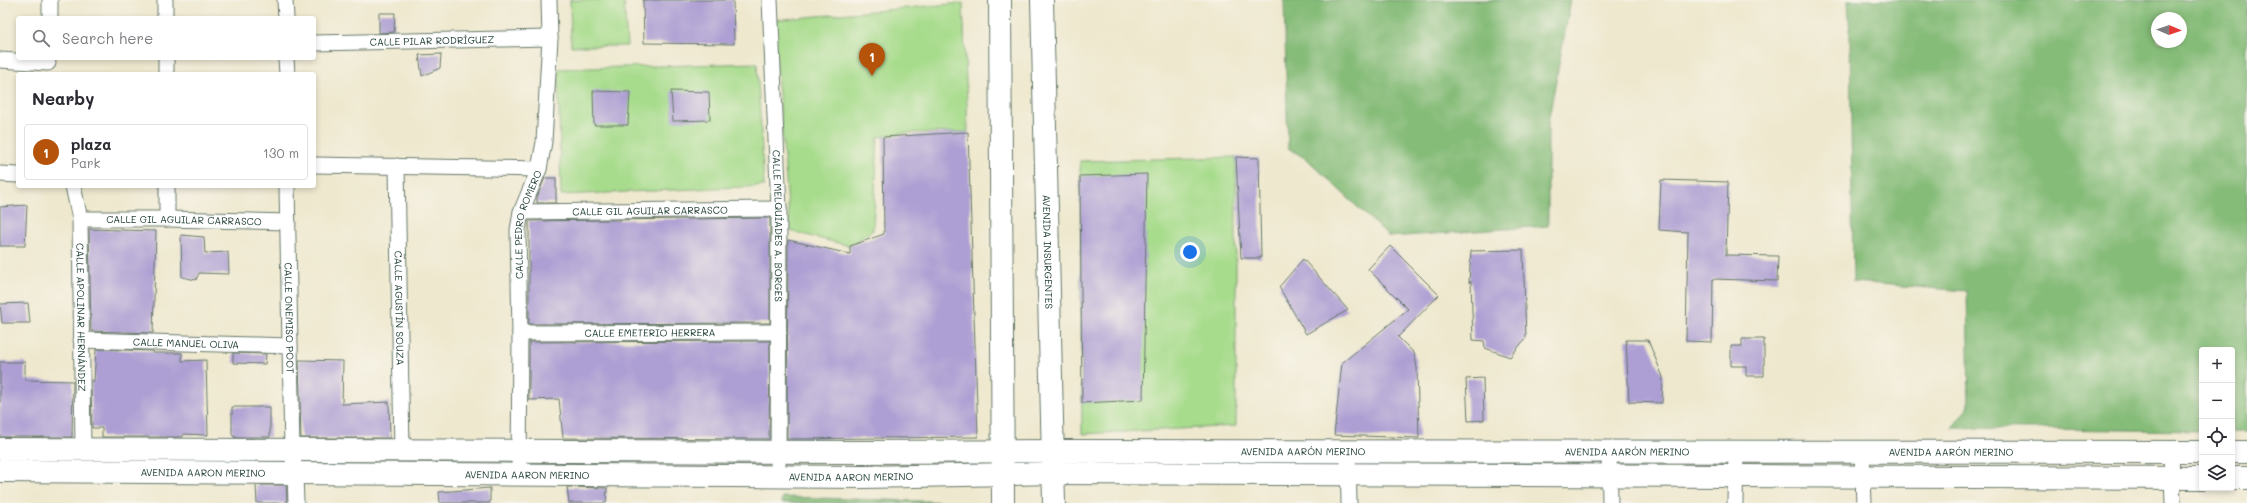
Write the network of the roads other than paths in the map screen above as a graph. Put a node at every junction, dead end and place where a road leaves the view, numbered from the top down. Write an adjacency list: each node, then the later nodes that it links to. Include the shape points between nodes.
1 (50, 0): 8 (street)
2 (165, 0): 9 (street)
3 (285, 0): 10 (street)
4 (549, 0): 11 (street, CALLE PEDRO ROMERO)
5 (770, 0): 27 (street, CALLE MELQUÍADES A. BORGES)
6 (1000, 0): 46 (main road)
7 (1042, 0): 41 (main road, AVENIDA INSURGENTES)
8 (50, 16)
9 (166, 16)
10 (286, 16)
11 (550, 38): 12 (street, CALLE PILAR RODRÍGUEZ); 21 (street, CALLE PEDRO ROMERO, via 544,142)
12 (316, 43)
13 (0, 60): 16 (street)
14 (166, 60): 17 (street)
15 (286, 60): 18 (street)
16 (48, 65)
17 (166, 72)
18 (286, 72)
19 (316, 165): 20 (street)
20 (398, 166): 21 (street); 39 (street, CALLE AGUSTÍN SOUZA)
21 (539, 169): 28 (street, CALLE PEDRO ROMERO)
22 (0, 174): 23 (street)
23 (16, 175)
24 (73, 188): 29 (street, CALLE APOLINAR HERNÁNDEZ)
25 (166, 188): 30 (street)
26 (287, 188): 31 (street, CALLE ONEMISO POOT)
27 (779, 209): 28 (street, CALLE GIL AGUILAR CARRASCO); 32 (street, CALLE MELQUÍADES A. BORGES)
28 (521, 212): 33 (street, CALLE PEDRO ROMERO, via 518,230)
29 (80, 219): 30 (street, CALLE GIL AGUILAR CARRASCO); 34 (street, CALLE APOLINAR HERNÁNDEZ)
30 (167, 219): 31 (street, CALLE GIL AGUILAR CARRASCO)
31 (288, 222): 35 (street, CALLE ONEMISO POOT)
32 (780, 332): 33 (street, CALLE EMETERIO HERRERA); 44 (street, CALLE MELQUÍADES A. BORGES)
33 (520, 333): 40 (street, CALLE PEDRO ROMERO)
34 (82, 340): 35 (street, CALLE MANUEL OLIVA); 37 (street, CALLE APOLINAR HERNÁNDEZ)
35 (290, 346): 38 (street, CALLE ONEMISO POOT)
36 (0, 449): 37 (main road)
37 (83, 449): 38 (main road)
38 (292, 450): 39 (main road); 54 (street, CALLE ONEMISO POOT)
39 (402, 450): 40 (main road)
40 (520, 451): 44 (main road); 56 (street, CALLE PEDRO ROMERO)
41 (1053, 451): 42 (main road, AVENIDA AARÓN MERINO); 46 (main road); 55 (main road, AVENIDA INSURGENTES)
42 (1348, 451): 43 (main road, AVENIDA AARÓN MERINO); 57 (street)
43 (1609, 451): 47 (main road, AVENIDA AARÓN MERINO); 59 (street)
44 (778, 452): 45 (main road); 60 (street, CALLE MELQUÍADES A. BORGES)
45 (862, 452): 46 (main road); 63 (street)
46 (1003, 452): 58 (main road)
47 (1736, 452): 48 (main road, AVENIDA AARÓN MERINO); 61 (street)
48 (1862, 452): 49 (main road, AVENIDA AARÓN MERINO); 62 (street)
49 (2171, 452): 50 (main road, AVENIDA AARÓN MERINO); 64 (street)
50 (2199, 452)
51 (2235, 452): 52 (main road)
52 (2247, 452)
53 (0, 471): 54 (main road, AVENIDA AARON MERINO)
54 (295, 473): 56 (main road, AVENIDA AARON MERINO); 68 (street, CALLE ONEMISO POOT)
55 (1053, 473): 57 (main road); 58 (main road, AVENIDA AARON MERINO); 70 (main road, AVENIDA INSURGENTES)
56 (519, 474): 60 (main road, AVENIDA AARON MERINO)
57 (1348, 474): 59 (main road); 71 (street)
58 (1003, 475): 63 (main road, AVENIDA AARON MERINO); 69 (main road)
59 (1609, 475): 61 (main road); 72 (street)
60 (778, 476): 63 (main road, AVENIDA AARON MERINO)
61 (1734, 476): 62 (main road); 73 (street)
62 (1863, 476): 64 (main road); 74 (street)
63 (864, 477)
64 (2173, 478): 65 (main road); 75 (street)
65 (2199, 478)
66 (2235, 478): 67 (main road)
67 (2247, 478)
68 (296, 503)
69 (1004, 503)
70 (1054, 503)
71 (1348, 503)
72 (1610, 503)
73 (1735, 503)
74 (1864, 503)
75 (2173, 503)

